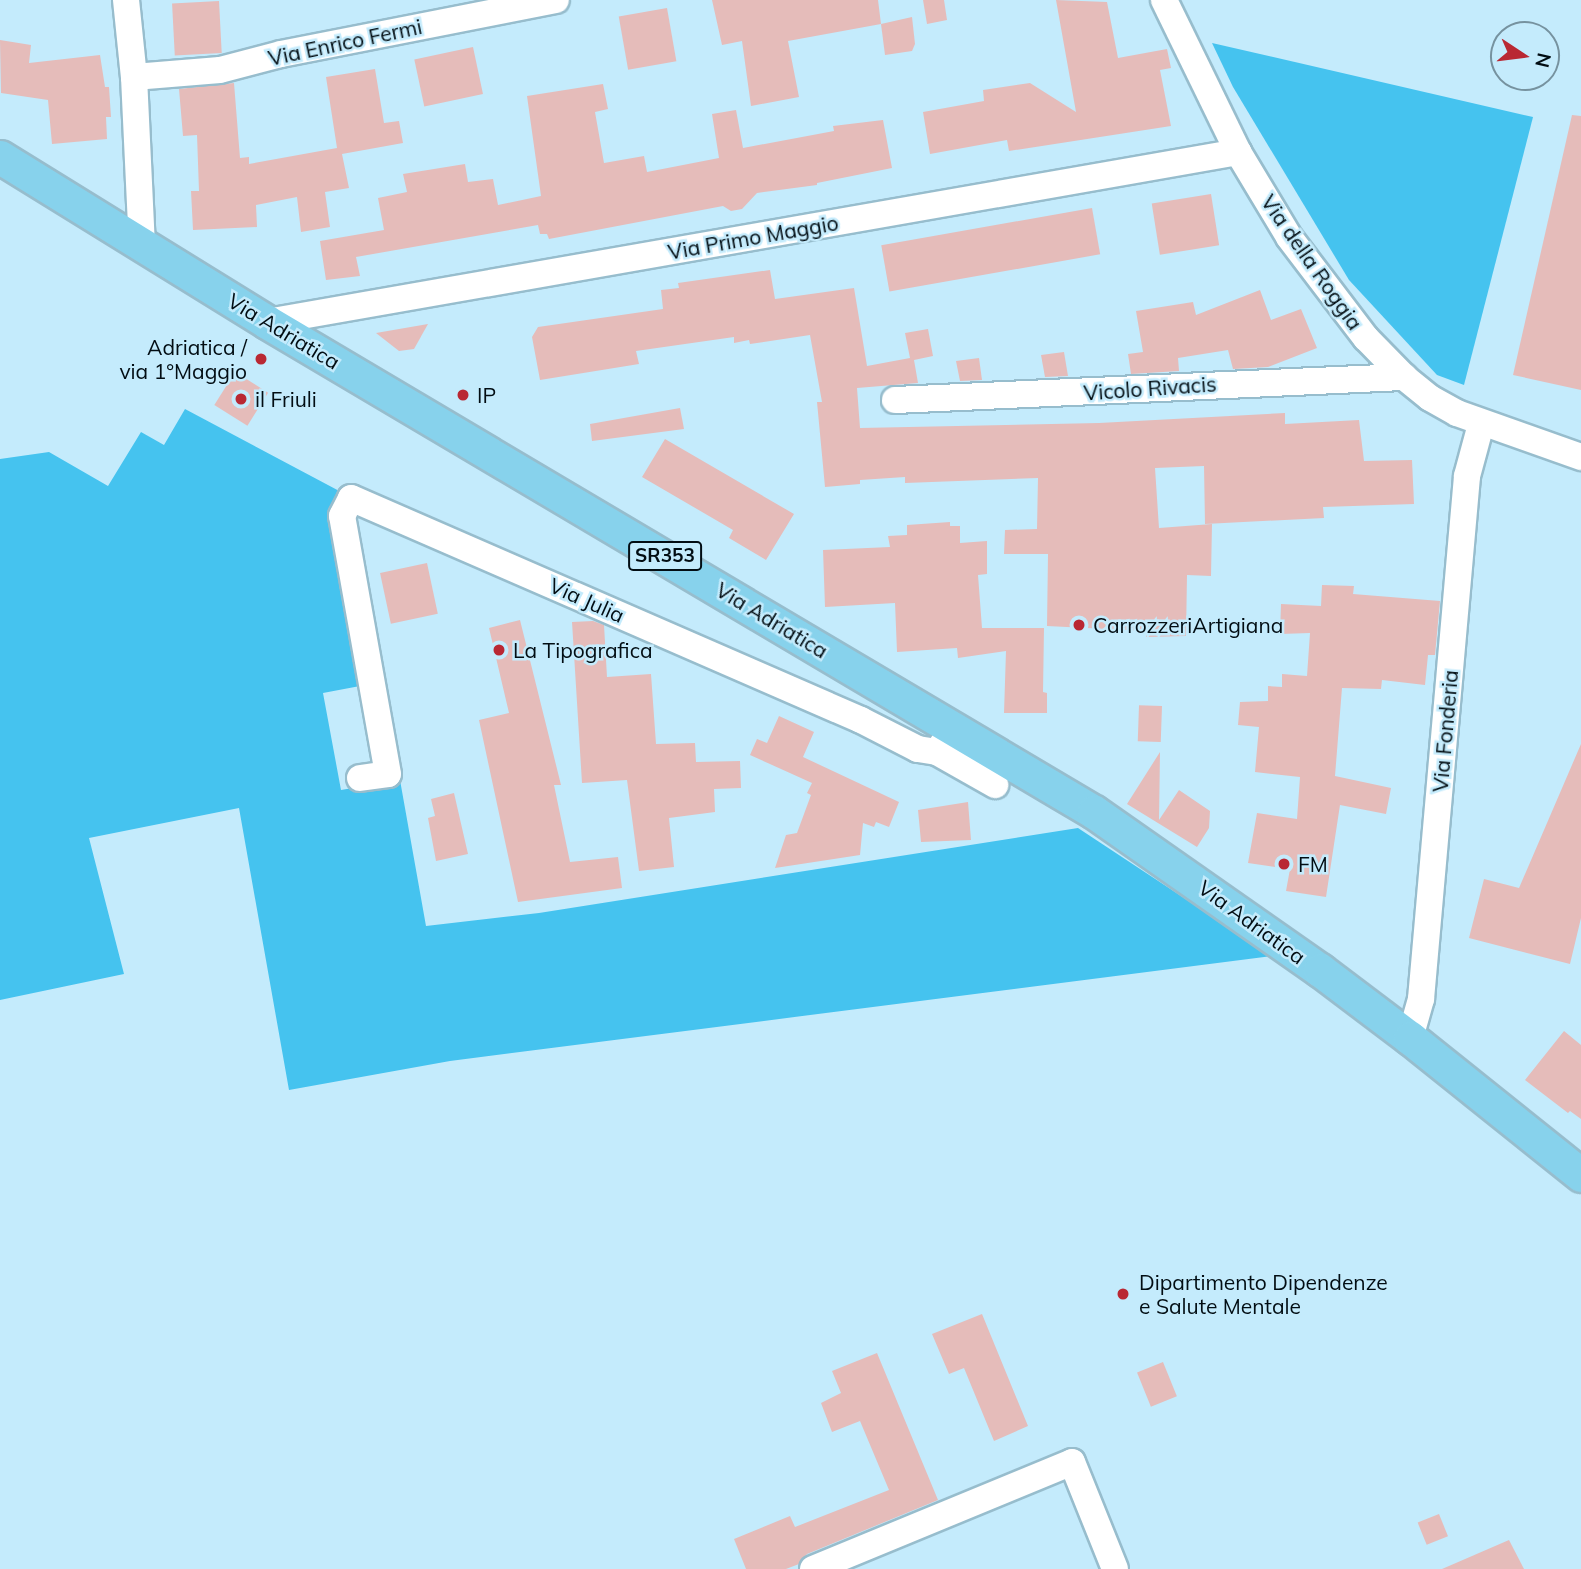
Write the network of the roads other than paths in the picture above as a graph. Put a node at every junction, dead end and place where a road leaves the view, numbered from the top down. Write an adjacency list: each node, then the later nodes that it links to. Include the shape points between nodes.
1 (126, 0): 4 (street)
2 (556, 0): 4 (street, Via Enrico Fermi, via 281,54 220,71)
3 (1164, 0): 5 (street, Via della Roggia)
4 (134, 77): 7 (street)
5 (1238, 152): 8 (street, Via Primo Maggio); 9 (street, Via della Roggia, via 1330,294)
6 (0, 157): 7 (main road, Via Adriatica / SR353)
7 (142, 244): 8 (main road, Via Adriatica / SR353)
8 (267, 322): 13 (main road, Via Adriatica / SR353)
9 (1404, 377): 10 (street, Vicolo Rivacis); 11 (street, Via della Roggia, via 1430,398)
10 (895, 400)
11 (1481, 424): 12 (street, Via della Roggia); 18 (street, Via Fonderia, via 1467,476 1421,999)
12 (1581, 457)
13 (881, 684): 14 (street); 15 (main road, Via Adriatica / SR353)
14 (861, 720): 15 (street, Via Julia, via 918,750); 16 (street, Via Julia, via 351,498 342,516 388,774)
15 (946, 739): 17 (street, Via Julia); 18 (main road, Via Adriatica / SR353, via 1094,812 1231,905)
16 (360, 778)
17 (995, 785)
18 (1410, 1038): 19 (main road, Via Adriatica)
19 (1581, 1175)
20 (813, 1569): 21 (street, via 1072,1462)
21 (1115, 1569)

